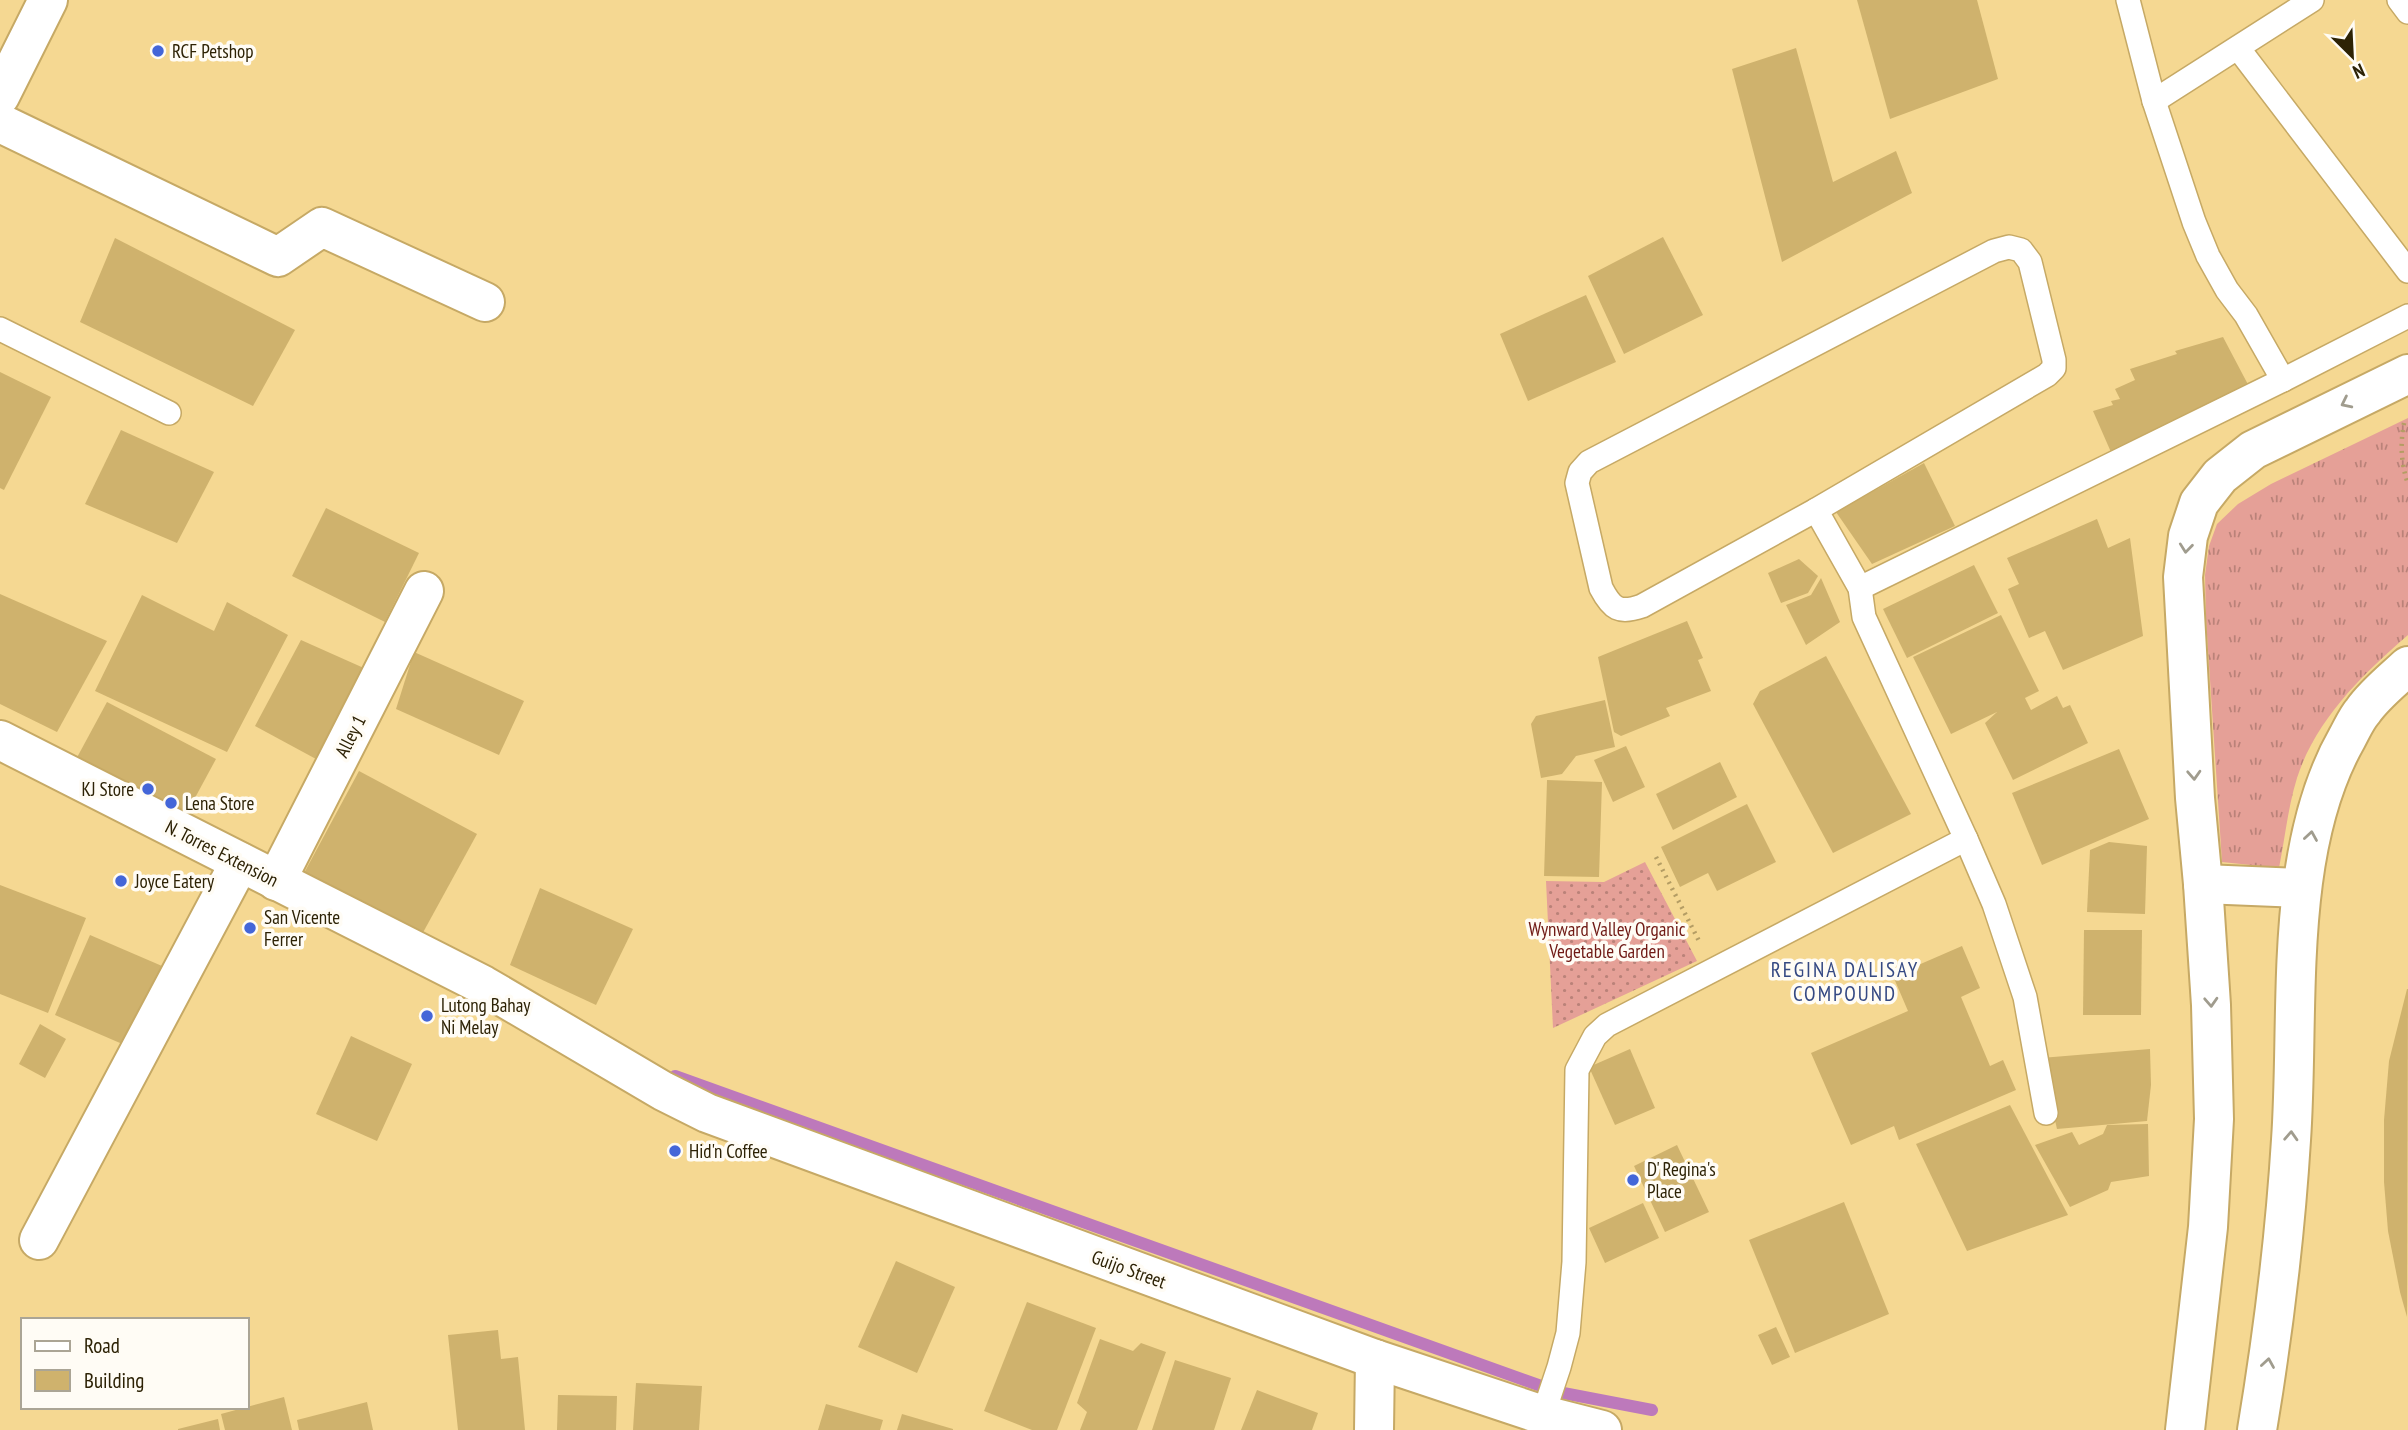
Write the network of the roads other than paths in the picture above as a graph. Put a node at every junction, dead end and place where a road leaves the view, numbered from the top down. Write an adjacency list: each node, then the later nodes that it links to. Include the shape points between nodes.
1 (48, 0): 7 (street)
2 (2128, 0): 8 (lane)
3 (2312, 0): 6 (lane)
4 (2399, 0): 5 (lane)
5 (2408, 12)
6 (2238, 48): 8 (lane); 10 (lane)
7 (0, 96)
8 (2154, 101): 15 (lane, via 2208,257)
9 (0, 122): 11 (street, via 278,257 322,227)
10 (2408, 271)
11 (485, 302)
12 (2408, 316): 15 (lane)
13 (0, 329): 16 (lane)
14 (2408, 374): 25 (street, one-way to 25, via 2253,450 2220,476 2199,503 2188,536 2183,577)
15 (2283, 380): 18 (lane)
16 (169, 413)
17 (1816, 510): 17 (lane, via 1642,606 1616,609 1601,588 1577,484 1580,472 1600,455 1994,251 2021,250 2030,262 2054,368); 18 (lane)
18 (1860, 588): 22 (lane, via 1864,617)
19 (424, 591): 24 (street, Alley 1)
20 (2408, 666): 26 (street, one-way to 20, via 2314,820 2333,763 2362,711)
21 (0, 740): 23 (street, N. Torres Extension)
22 (1966, 839): 28 (lane, via 1994,904 2025,998); 31 (lane, via 1607,1025 1595,1036 1577,1070 1574,1262 1568,1333)
23 (240, 862): 24 (street, N. Torres Extension); 29 (street)
24 (276, 881): 27 (street, N. Torres Extension, via 483,985)
25 (2203, 884): 26 (street); 34 (street, one-way to 34, via 2214,1119 2207,1239)
26 (2302, 888): 35 (street, one-way to 26, via 2274,1324 2289,1163)
27 (663, 1091): 30 (street, Guijo Street, via 757,1133)
28 (2046, 1113)
29 (39, 1240)
30 (1376, 1359): 31 (street, Guijo Street); 32 (street)
31 (1543, 1415): 33 (street, Guijo Street)
32 (1374, 1430)
33 (1601, 1430)
34 (2185, 1430)
35 (2257, 1430)

